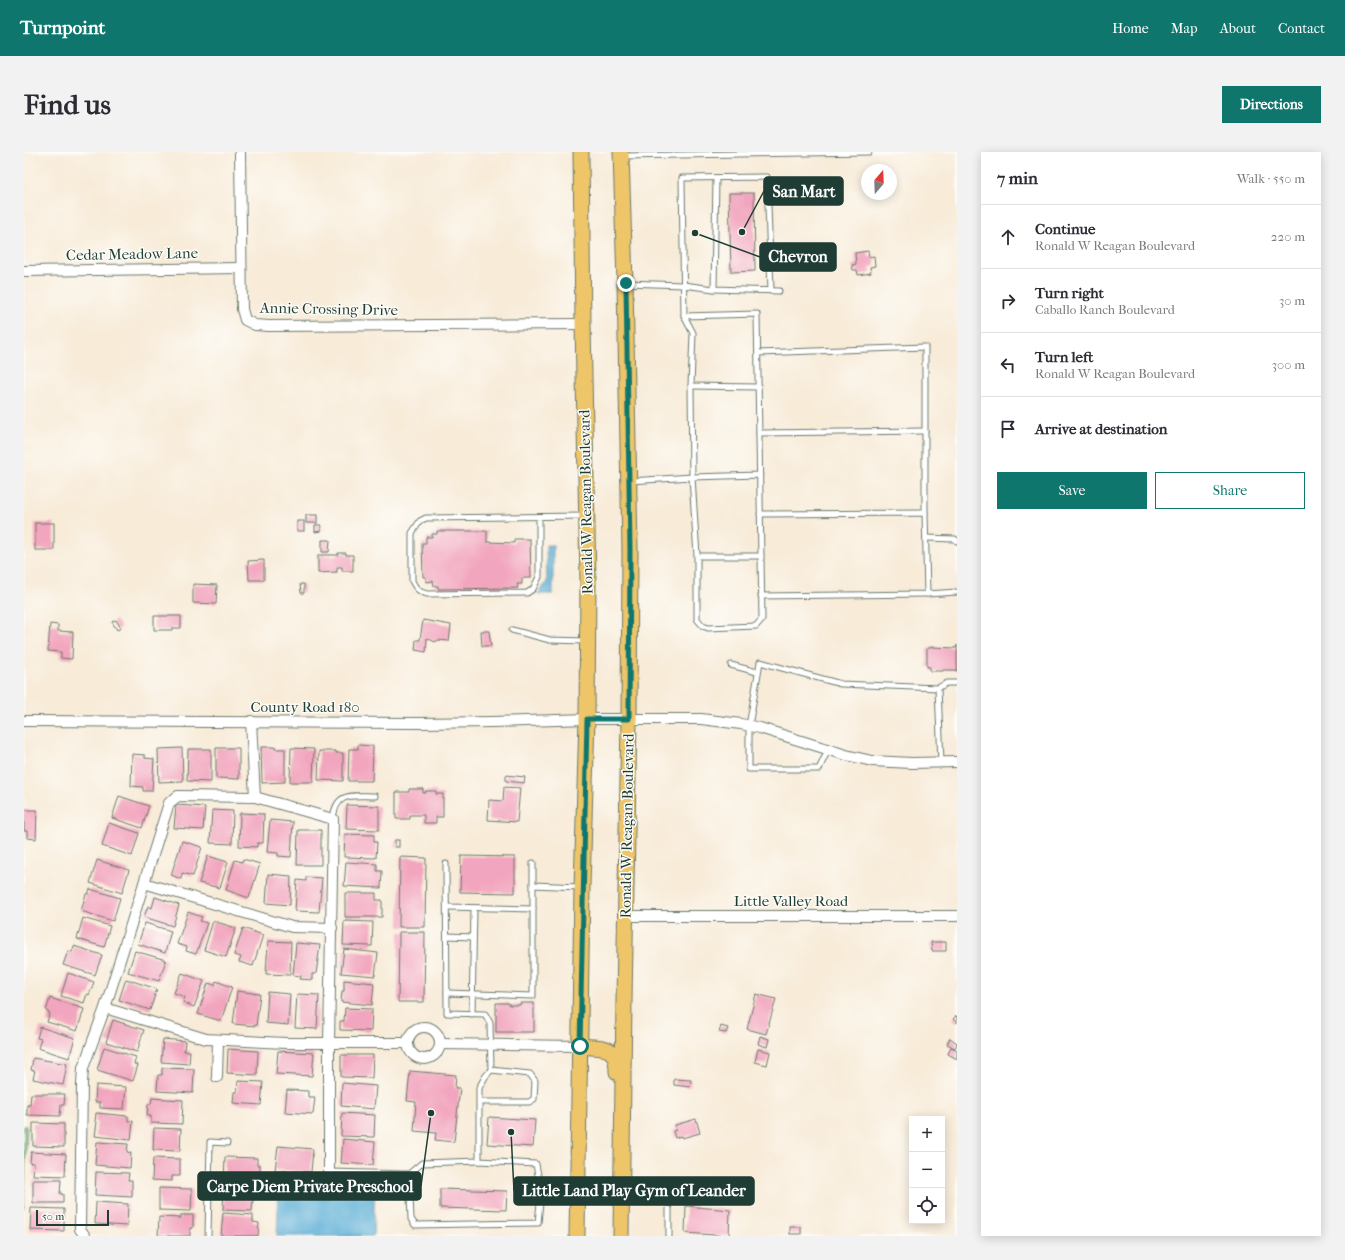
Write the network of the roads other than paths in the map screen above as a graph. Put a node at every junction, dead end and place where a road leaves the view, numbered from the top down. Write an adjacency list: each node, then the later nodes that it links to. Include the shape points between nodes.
1 (240, 152): 6 (street, Annie Crossing Drive)
2 (581, 152): 14 (main road, Ronald W Reagan Boulevard)
3 (869, 152): 4 (lane)
4 (621, 154): 8 (main road, Ronald W Reagan Boulevard)
5 (716, 178): 9 (lane, via 682,178); 10 (lane); 11 (lane, via 767,177)
6 (241, 268): 7 (street, Cedar Meadow Lane); 14 (street, Annie Crossing Drive, via 242,310 245,320 255,325)
7 (24, 271)
8 (626, 283): 9 (lane); 22 (main road, Ronald W Reagan Boulevard)
9 (683, 285): 10 (lane); 13 (lane)
10 (714, 289): 11 (lane)
11 (771, 290): 12 (lane)
12 (779, 291)
13 (684, 316): 15 (lane, via 757,314); 16 (lane, via 693,333)
14 (583, 324): 25 (main road, Ronald W Reagan Boulevard)
15 (758, 353): 17 (lane); 18 (lane, via 925,347)
16 (691, 386): 17 (lane); 21 (lane)
17 (758, 387): 19 (lane)
18 (925, 432): 19 (lane); 23 (lane)
19 (759, 433): 20 (lane)
20 (760, 475): 21 (lane); 24 (lane)
21 (692, 477): 22 (lane); 29 (lane)
22 (629, 481): 41 (main road, Ronald W Reagan Boulevard)
23 (925, 513): 24 (lane); 27 (lane)
24 (760, 514): 30 (lane)
25 (586, 516): 26 (lane); 35 (main road, Ronald W Reagan Boulevard)
26 (539, 517): 26 (lane, via 426,518 420,521 412,533 412,581 415,587 427,594 527,593 533,589 539,577)
27 (926, 538): 28 (lane); 32 (lane)
28 (957, 541)
29 (697, 556): 30 (lane); 33 (lane, via 697,619 703,626 756,626 762,619)
30 (761, 556): 33 (lane)
31 (957, 592): 32 (lane)
32 (926, 594): 33 (lane)
33 (761, 596)
34 (512, 630): 35 (lane, via 550,640)
35 (587, 641): 40 (main road, Ronald W Reagan Boulevard)
36 (730, 665): 37 (lane)
37 (757, 672): 39 (lane, via 760,662 841,684); 44 (lane)
38 (957, 683): 39 (lane, via 947,683)
39 (938, 688): 46 (lane)
40 (587, 719): 41 (street, County Road 180); 43 (street, County Road 180, via 492,722); 55 (main road, Ronald W Reagan Boulevard)
41 (629, 719): 44 (street, County Road 180, via 702,719); 59 (main road, Ronald W Reagan Boulevard)
42 (24, 721): 43 (street, County Road 180)
43 (251, 722): 49 (street)
44 (749, 726): 45 (street, County Road 180); 45 (lane, via 749,769 819,769)
45 (828, 750): 46 (street, County Road 180, via 872,761)
46 (941, 762): 47 (street, County Road 180)
47 (957, 762)
48 (375, 796): 50 (lane, via 349,796 339,800 334,807)
49 (255, 797): 50 (street); 53 (street, via 178,796 169,803)
50 (333, 818): 61 (street)
51 (533, 863): 54 (lane)
52 (446, 864): 56 (lane)
53 (144, 883): 61 (street, via 292,927); 66 (street)
54 (533, 885): 55 (lane); 58 (lane)
55 (582, 887): 73 (main road, Ronald W Reagan Boulevard)
56 (447, 907): 57 (lane); 62 (lane)
57 (474, 908): 58 (lane); 63 (lane)
58 (533, 909): 65 (lane, via 532,996)
59 (625, 916): 60 (street, Little Valley Road); 77 (main road, Ronald W Reagan Boulevard)
60 (957, 916)
61 (332, 928): 69 (street)
62 (447, 936): 63 (lane); 64 (lane)
63 (473, 937): 65 (lane)
64 (447, 993): 65 (lane); 67 (lane, via 447,1013)
65 (472, 994): 67 (lane)
66 (105, 1008): 68 (street, via 206,1039); 85 (street, via 84,1068 82,1084 80,1229)
67 (472, 1014): 72 (lane, via 485,1014 490,1023)
68 (218, 1040): 69 (street); 75 (street)
69 (329, 1043): 70 (street); 80 (street)
70 (408, 1043): 71 (street, via 414,1056 424,1058 436,1053); 71 (street, via 414,1030 424,1027 437,1034)
71 (440, 1044): 72 (street)
72 (490, 1045): 73 (street); 74 (lane)
73 (580, 1046): 77 (main road, via 612,1051 617,1068 616,1098); 83 (main road, Ronald W Reagan Boulevard)
74 (490, 1070): 76 (lane, via 480,1088); 76 (lane, via 530,1074 535,1081 534,1099 529,1102)
75 (217, 1078)
76 (480, 1102): 79 (lane)
77 (622, 1125): 88 (main road, Ronald W Reagan Boulevard)
78 (227, 1143): 86 (lane, via 210,1142)
79 (479, 1161): 81 (lane, via 422,1163); 82 (lane, via 536,1164)
80 (329, 1172): 81 (lane)
81 (409, 1174): 82 (lane, via 411,1219 416,1224 538,1223)
82 (541, 1192): 83 (lane)
83 (577, 1193): 87 (main road, Ronald W Reagan Boulevard)
84 (669, 1209): 89 (lane)
85 (85, 1236)
86 (208, 1236)
87 (577, 1236)
88 (621, 1236)
89 (669, 1236)

